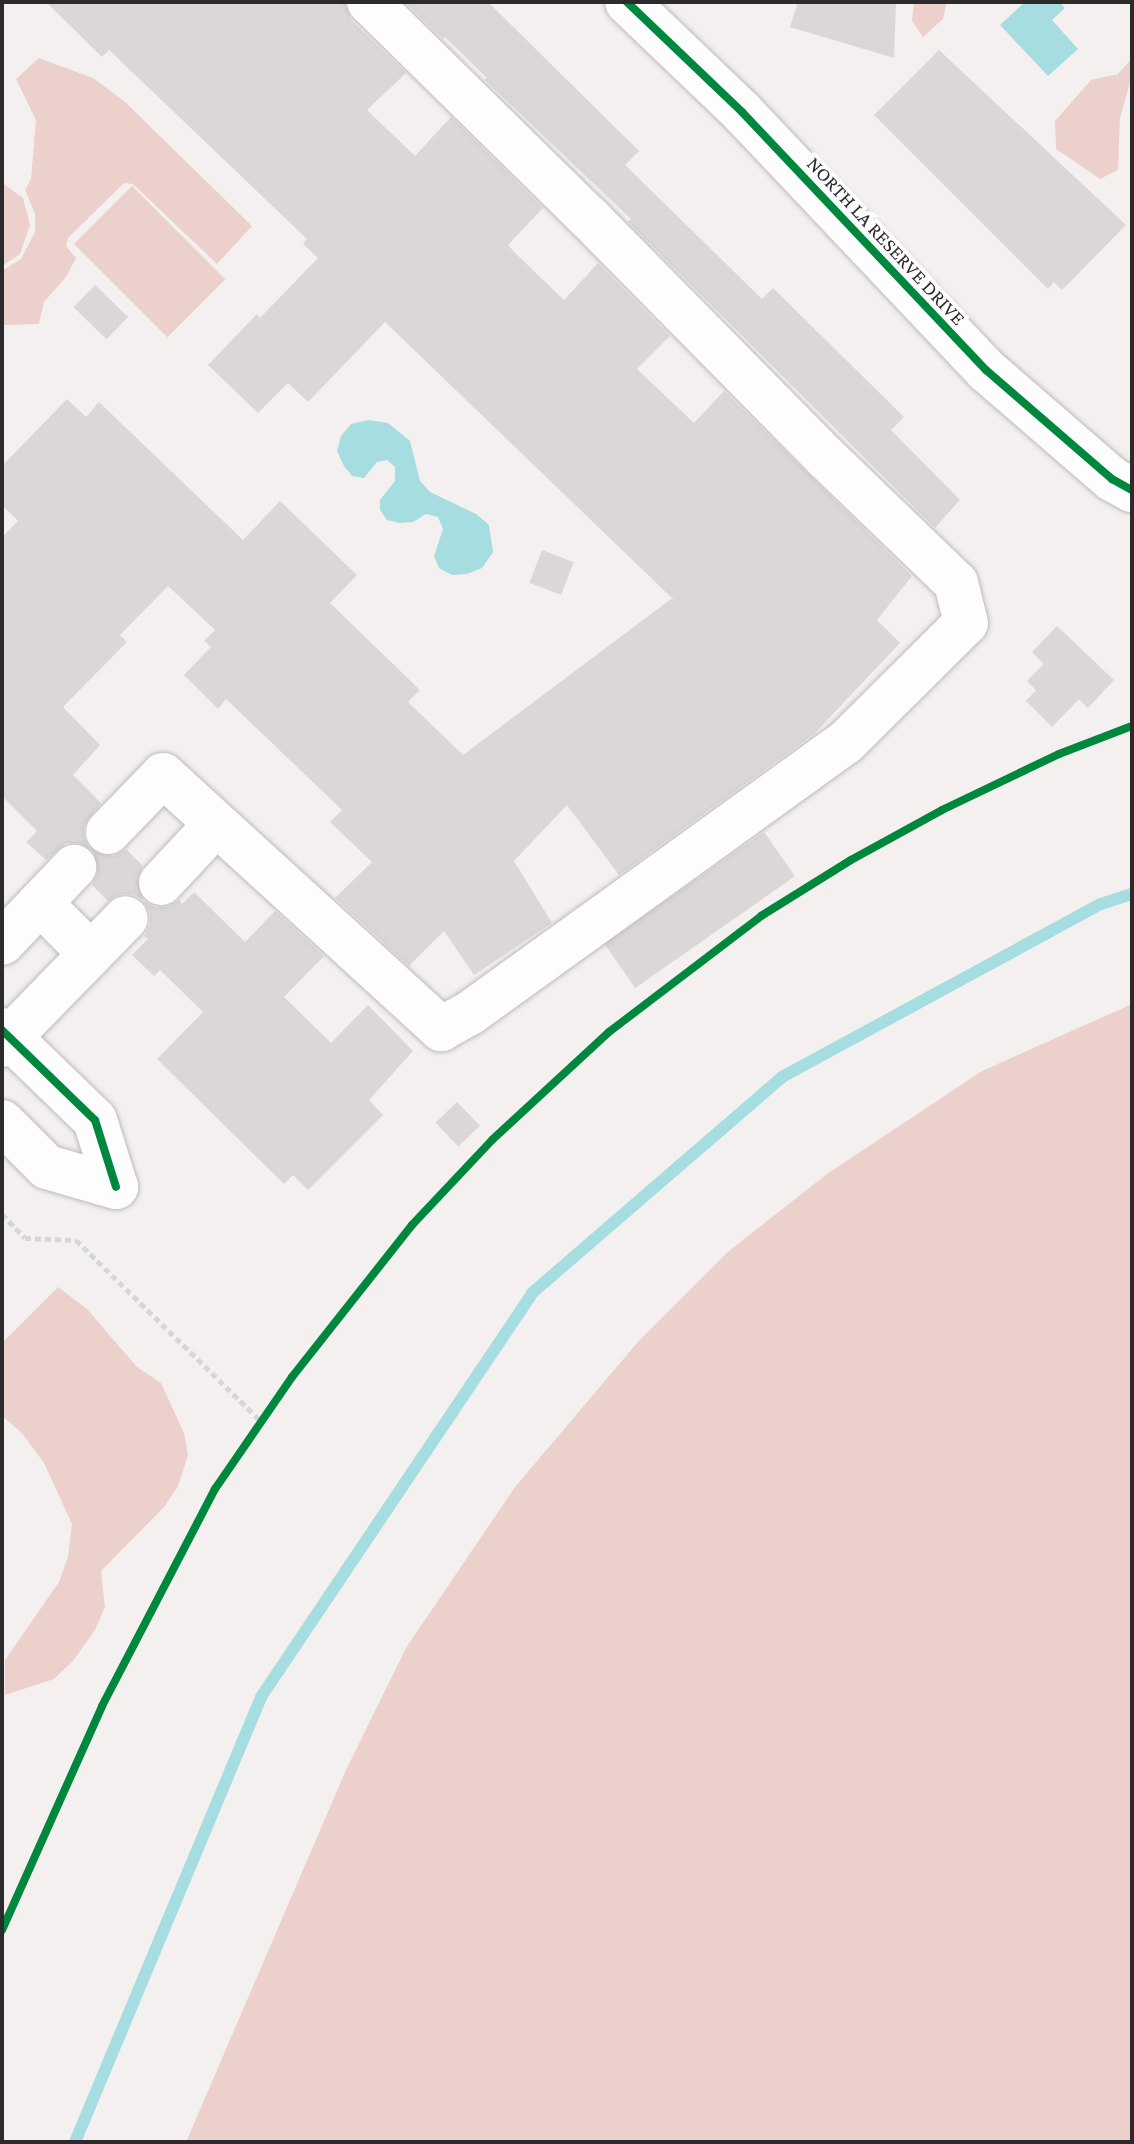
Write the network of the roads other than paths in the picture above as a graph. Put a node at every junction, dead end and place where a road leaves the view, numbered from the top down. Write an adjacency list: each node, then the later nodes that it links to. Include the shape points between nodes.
1 (369, 2): 4 (street, via 956,583 966,623 845,743 441,1029)
2 (627, 2): 3 (street, NORTH LA RESERVE DRIVE, via 742,112 986,370 1112,479)
3 (1132, 490)
4 (215, 825): 5 (street, via 163,775); 7 (street)
5 (108, 832)
6 (74, 867): 8 (street)
7 (161, 883)
8 (40, 903): 10 (street); 11 (street)
9 (126, 918): 11 (street)
10 (2, 943)
11 (91, 954): 12 (street)
12 (5, 1037): 13 (street, via 95,1120 116,1187 47,1167)
13 (2, 1122)

